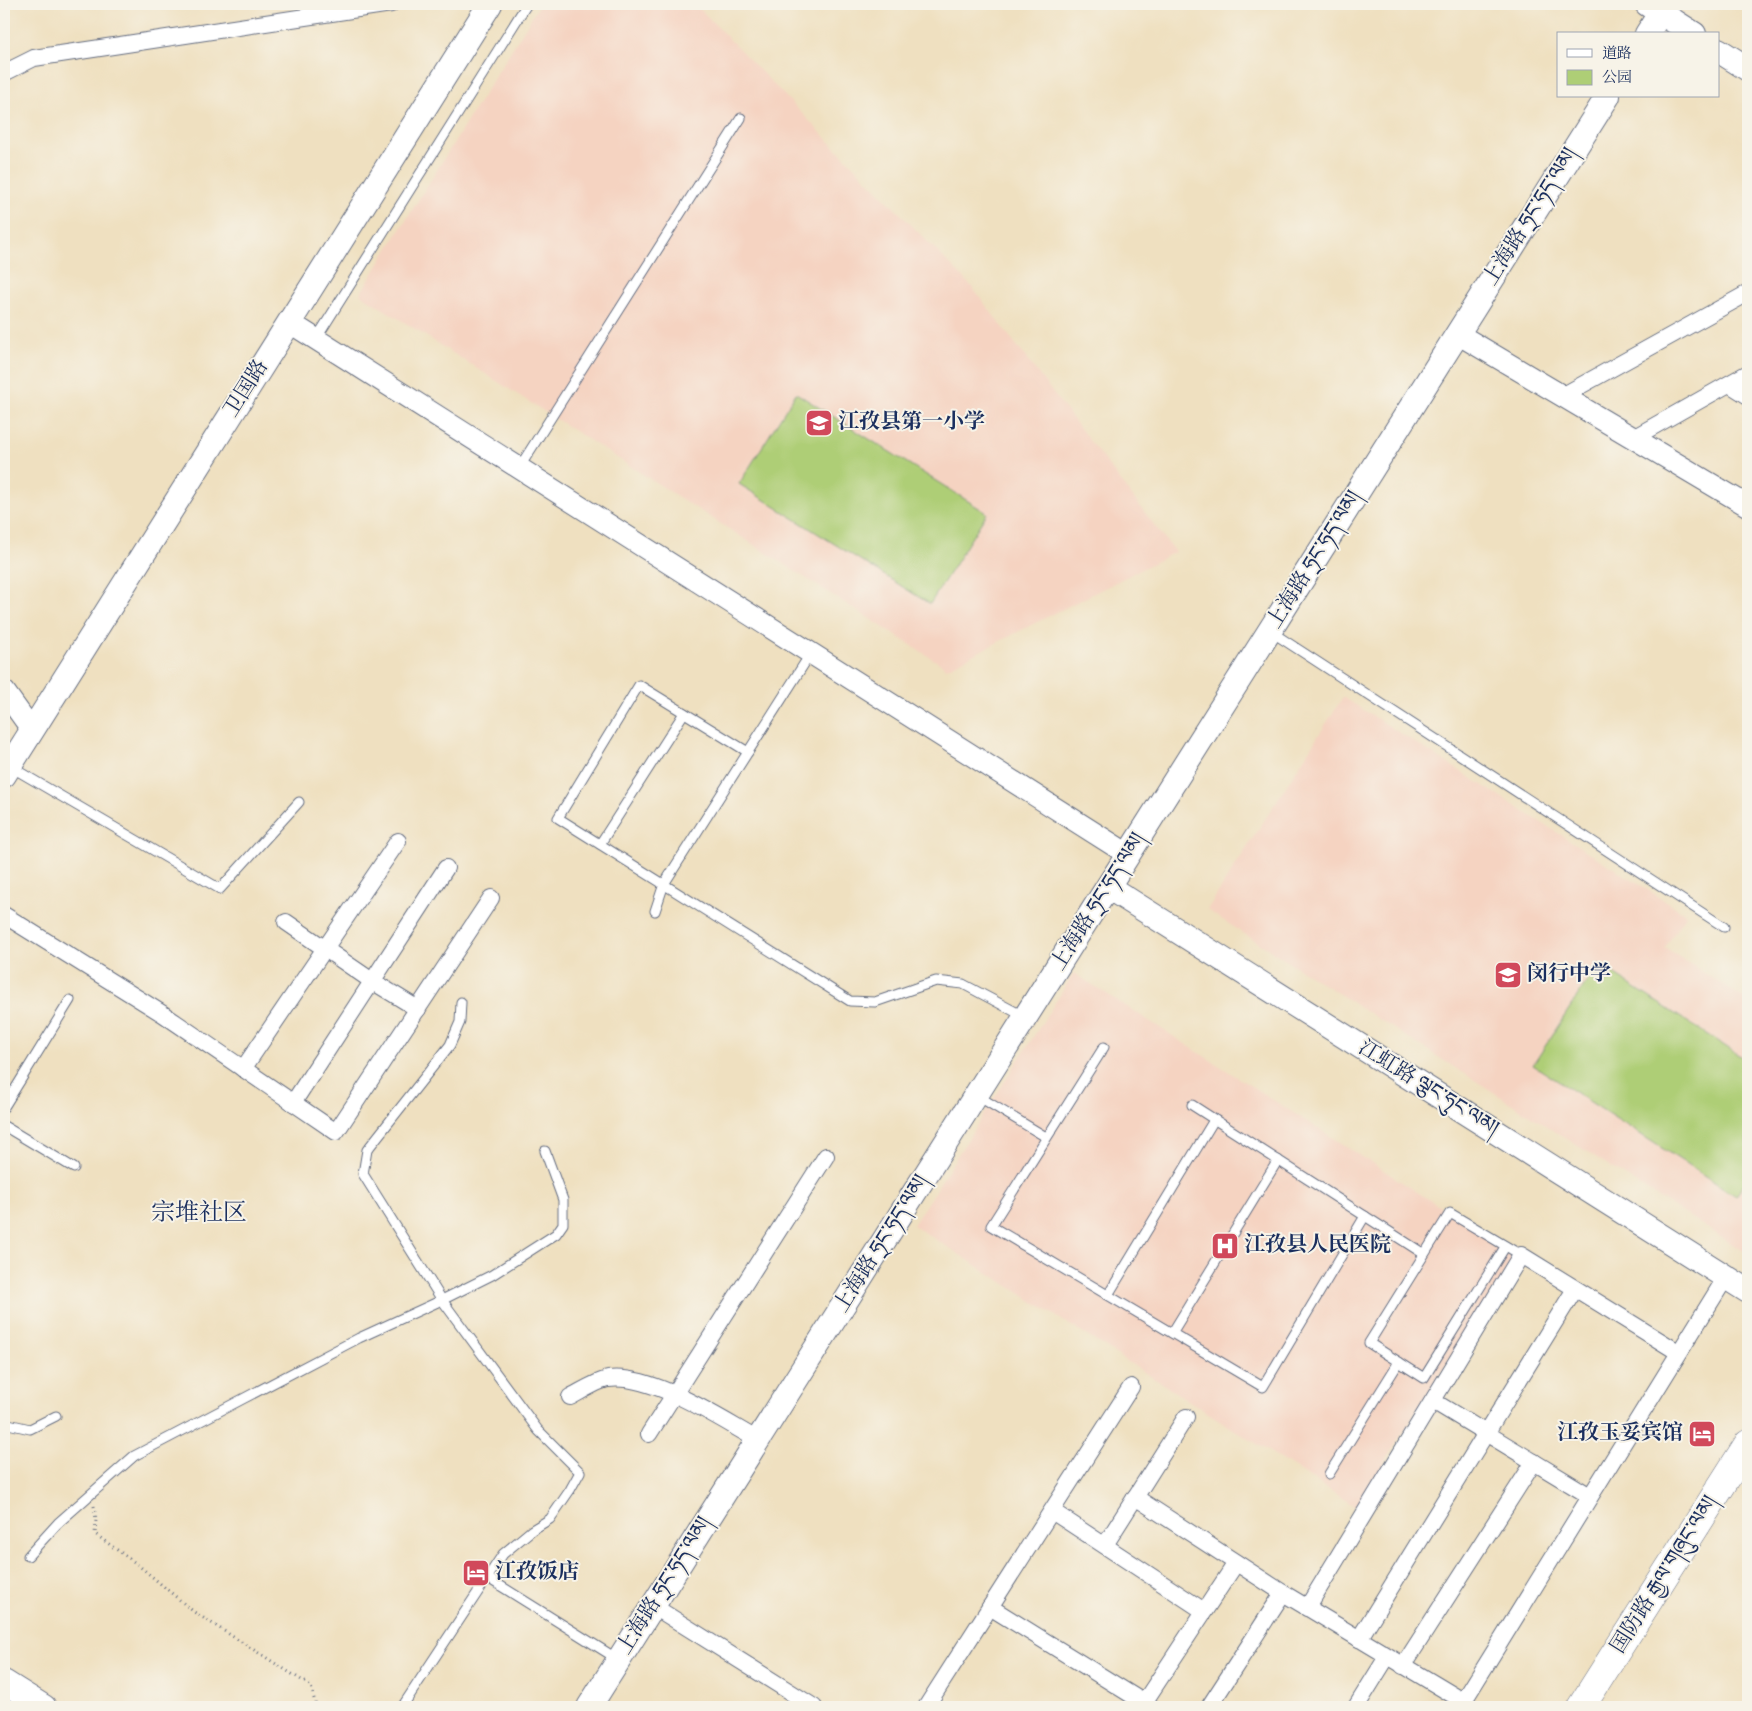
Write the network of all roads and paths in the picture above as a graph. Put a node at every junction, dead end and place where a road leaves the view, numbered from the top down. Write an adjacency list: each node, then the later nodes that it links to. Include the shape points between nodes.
1 (391, 4): 9 (street, via 34,58)
2 (490, 4): 13 (main road, 卫国路)
3 (527, 4): 15 (lane)
4 (1654, 8): 5 (main road); 6 (main road)
5 (1648, 32)
6 (1691, 32)
7 (1720, 51): 8 (main road)
8 (1748, 69)
9 (4, 73)
10 (1607, 98): 14 (main road, 上海路 ཧྲང་ཧད་ལམ།)
11 (741, 118): 21 (lane)
12 (1748, 293): 18 (street)
13 (289, 322): 15 (street); 27 (main road, 卫国路)
14 (1458, 334): 18 (street); 23 (main road, 上海路 ཧྲང་ཧད་ལམ།)
15 (316, 339): 21 (street)
16 (1748, 373): 17 (street)
17 (1729, 384): 19 (street); 20 (street)
18 (1562, 396): 20 (street)
19 (1748, 396)
20 (1633, 438): 22 (street)
21 (519, 468): 24 (street)
22 (1748, 506)
23 (1270, 631): 33 (main road, 上海路 ཧྲང་ཧད་ལམ།); 41 (lane)
24 (811, 653): 28 (lane); 33 (street)
25 (4, 692): 27 (street)
26 (684, 712): 28 (lane); 32 (lane); 32 (lane, via 640,685 558,818)
27 (32, 730): 29 (main road, 卫国路)
28 (748, 752): 35 (lane)
29 (6, 771): 30 (lane, via 220,889)
30 (299, 802)
31 (398, 841): 42 (street)
32 (600, 844): 35 (lane)
33 (1129, 855): 36 (main road, 上海路 ཧྲང་ཧད་ལམ།)
34 (446, 868): 43 (street)
35 (664, 884): 38 (lane); 47 (lane, via 850,1001 875,1002 936,981 963,984)
36 (1108, 888): 47 (main road, 上海路 ཧྲང་ཧད་ལམ།); 65 (main road, 江虹路 ལྕང་ཧུང་ལམ།)
37 (491, 898): 46 (street)
38 (655, 911)
39 (4, 915): 49 (street)
40 (286, 922): 42 (street)
41 (1724, 927)
42 (325, 949): 43 (street); 49 (street)
43 (372, 981): 46 (street); 51 (street)
44 (70, 1000): 53 (lane)
45 (461, 1002): 69 (lane, via 460,1022 450,1045 367,1150 363,1174)
46 (418, 1009): 51 (street, via 336,1132)
47 (1026, 1017): 50 (main road, 上海路 ཧྲང་ཧད་ལམ།)
48 (1104, 1047): 56 (lane)
49 (244, 1069): 51 (street)
50 (976, 1095): 56 (lane); 82 (main road, 上海路 ཧྲང་ཧད་ལམ།)
51 (293, 1103)
52 (1192, 1105): 54 (lane)
53 (4, 1107)
54 (1214, 1120): 59 (lane); 68 (lane)
55 (4, 1126): 60 (lane)
56 (1046, 1137): 68 (lane, via 991,1226)
57 (545, 1152): 69 (lane, via 563,1200 563,1224 556,1234 492,1275)
58 (826, 1156): 74 (street)
59 (1278, 1160): 61 (lane); 70 (lane)
60 (74, 1168)
61 (1365, 1216): 63 (lane); 70 (lane, via 1264,1388)
62 (1505, 1247): 63 (lane, via 1450,1213); 64 (lane); 72 (lane, via 1424,1378)
63 (1424, 1254): 72 (lane, via 1369,1343)
64 (1521, 1256): 66 (street); 76 (street)
65 (1726, 1277): 67 (main road, 江虹路 ལྕང་ཧུང་ལམ།); 71 (street)
66 (1575, 1289): 71 (street); 80 (street)
67 (1748, 1291)
68 (1108, 1295): 70 (lane)
69 (442, 1300): 86 (lane, via 359,1338 134,1456); 93 (lane, via 538,1430 580,1472 550,1519 503,1554)
70 (1172, 1333)
71 (1678, 1352): 87 (street)
72 (1399, 1362): 85 (lane)
73 (1131, 1386): 89 (street)
74 (675, 1394): 75 (street, via 623,1378 606,1380); 81 (street); 82 (street)
75 (570, 1397)
76 (1433, 1401): 80 (street); 97 (street)
77 (56, 1416): 79 (lane, via 30,1429)
78 (1186, 1417): 88 (street)
79 (4, 1423)
80 (1486, 1433): 84 (street); 99 (street)
81 (649, 1434)
82 (758, 1440): 95 (main road, 上海路 ཧྲང་ཧད་ལམ།)
83 (1748, 1444): 114 (highway, 国防路 རྒྱལ་གཞུང་ལམ།)
84 (1534, 1462): 87 (street); 102 (street)
85 (1329, 1474)
86 (92, 1492): 91 (lane); 107 (path, via 95,1534 194,1612 311,1686)
87 (1590, 1496): 104 (street)
88 (1136, 1497): 90 (street); 92 (street)
89 (1052, 1511): 90 (street); 96 (street)
90 (1105, 1545): 98 (street)
91 (28, 1556)
92 (1236, 1563): 94 (street); 98 (street)
93 (488, 1578): 101 (lane); 108 (lane)
94 (1283, 1593): 97 (street); 112 (street)
95 (653, 1606): 101 (main road, 上海路 ཧྲང་ཧད་ལམ།); 110 (street)
96 (990, 1607): 105 (street); 111 (street)
97 (1307, 1608): 99 (street)
98 (1204, 1611): 105 (street)
99 (1359, 1639): 100 (street)
100 (1387, 1657): 102 (street); 113 (street)
101 (619, 1660): 109 (main road, 上海路 ཧྲང་ཧད་ལམ།)
102 (1403, 1666): 104 (street)
103 (4, 1682): 106 (main road)
104 (1461, 1704)
105 (1145, 1706)
106 (44, 1707)
107 (316, 1707)
108 (402, 1707)
109 (589, 1707)
110 (814, 1707)
111 (926, 1707)
112 (1209, 1707)
113 (1356, 1707)
114 (1582, 1707)

